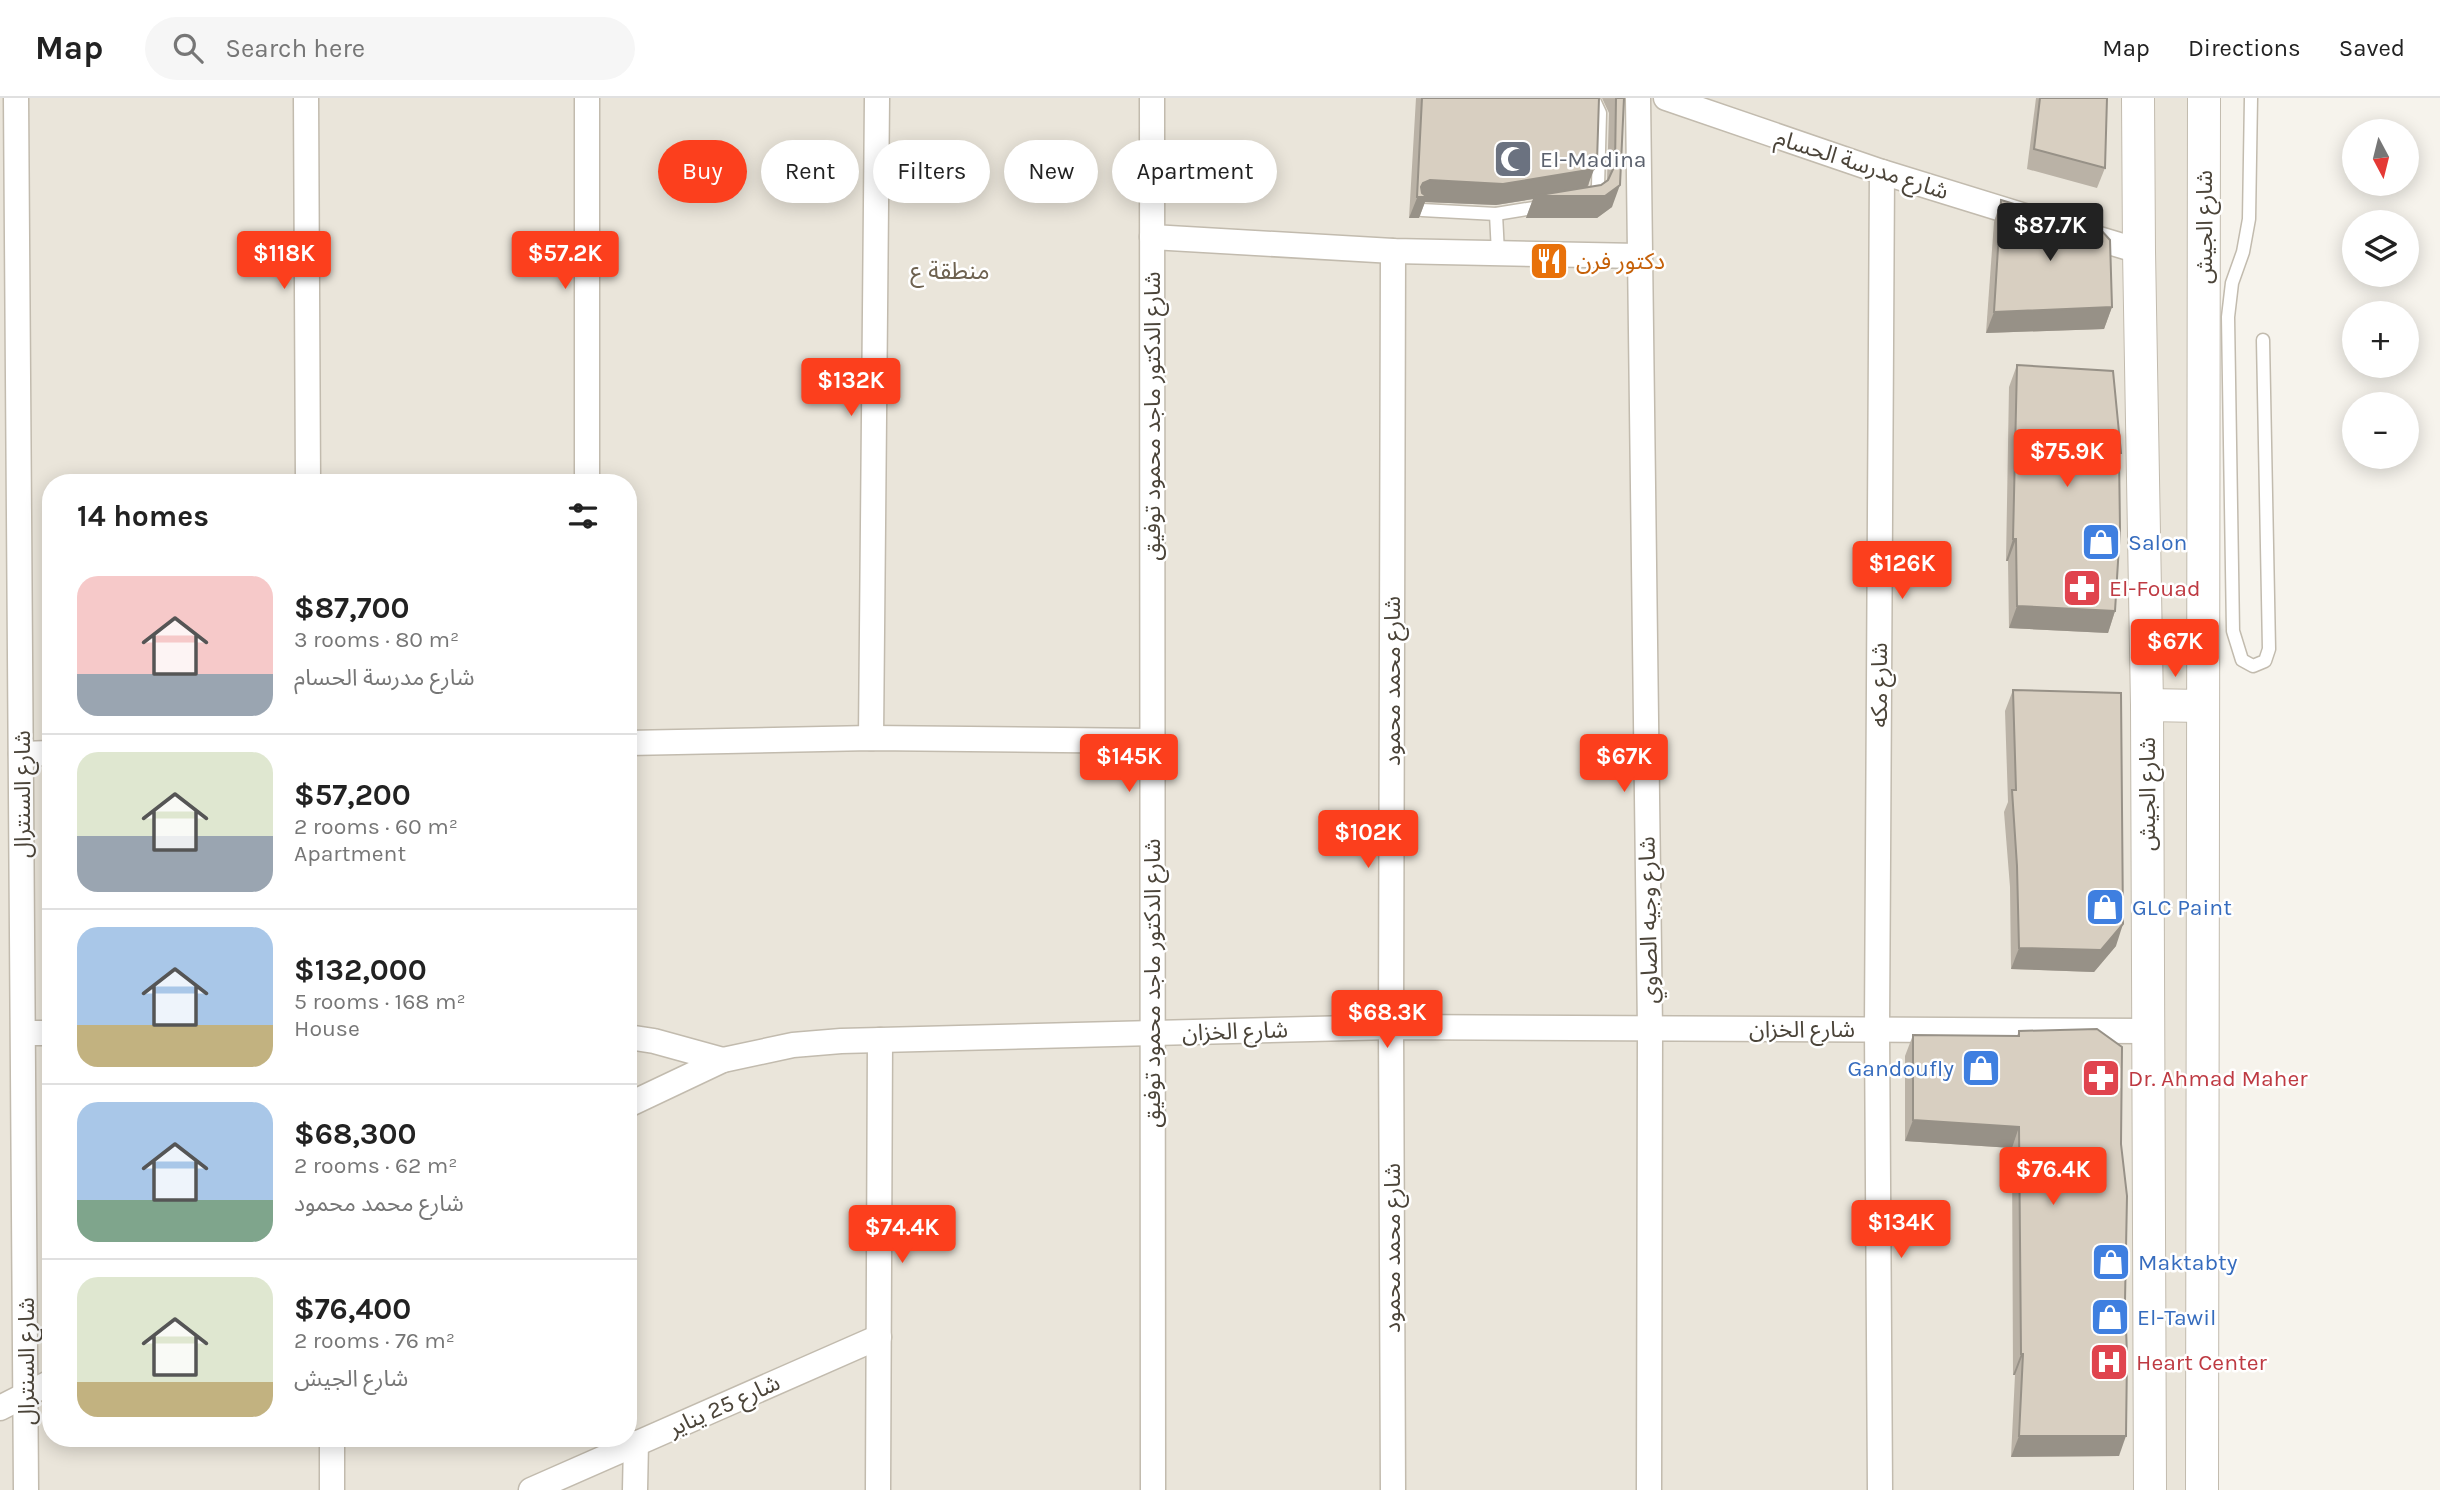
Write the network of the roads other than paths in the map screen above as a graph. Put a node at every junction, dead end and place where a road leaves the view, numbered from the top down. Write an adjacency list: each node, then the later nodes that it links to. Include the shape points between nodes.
1 (16, 98): 30 (street, شارع السنترال)
2 (306, 98): 21 (street)
3 (587, 98): 22 (street)
4 (877, 98): 26 (street)
5 (1152, 98): 15 (street, شارع الدكتور ماجد محمود توفيق)
6 (1638, 98): 19 (street, شارع وجيه الصاوي)
7 (1666, 98): 12 (street, شارع مدرسة الحسام)
8 (2138, 98): 17 (street, شارع الجيش)
9 (2204, 98): 23 (street, شارع الجيش)
10 (2251, 98): 23 (lane, via 2249,219 2228,317)
11 (1597, 100): 14 (lane, via 1597,190 1592,198)
12 (1882, 172): 17 (street, شارع مدرسة الحسام); 32 (street, شارع مكه)
13 (1422, 210): 14 (lane)
14 (1496, 214): 18 (lane)
15 (1152, 237): 16 (street); 27 (street, شارع الدكتور ماجد محمود توفيق)
16 (1393, 251): 18 (street); 31 (street, شارع محمد محمود)
17 (2139, 251): 24 (street, شارع الجيش)
18 (1497, 253): 19 (street)
19 (1639, 256): 33 (street, شارع وجيه الصاوي)
20 (2263, 340): 23 (lane, via 2269,649 2265,661 2253,666 2242,660)
21 (309, 474)
22 (587, 474)
23 (2218, 631): 25 (street, شارع الجيش)
24 (2147, 705): 25 (street); 34 (street, شارع الجيش)
25 (2202, 706): 60 (street, شارع الجيش)
26 (872, 738): 27 (street); 28 (street)
27 (1152, 741): 37 (street, شارع الدكتور ماجد محمود توفيق)
28 (637, 743)
29 (42, 753): 30 (street)
30 (21, 754): 35 (street, شارع السنترال)
31 (1391, 1027): 33 (street, شارع الخزان); 37 (street, شارع الخزان); 56 (street, شارع محمد محمود)
32 (1877, 1029): 33 (street, شارع الخزان); 34 (street, شارع الخزان); 58 (street, شارع مكه)
33 (1650, 1030): 57 (street, شارع وجيه الصاوي)
34 (2149, 1031): 59 (street, شارع الجيش)
35 (24, 1033): 36 (street); 44 (street, شارع السنترال)
36 (42, 1033)
37 (1151, 1033): 39 (street, شارع الخزان); 55 (street, شارع الدكتور ماجد محمود توفيق)
38 (637, 1038): 40 (street)
39 (880, 1040): 40 (street, شارع الخزان, via 793,1045); 42 (street)
40 (723, 1060): 41 (street, شارع الخزان)
41 (637, 1101)
42 (878, 1337): 46 (street, شارع 25 يناير); 54 (street)
43 (42, 1386): 44 (street)
44 (26, 1394): 45 (street); 50 (street, شارع السنترال)
45 (0, 1408)
46 (637, 1443)
47 (332, 1447): 51 (street)
48 (627, 1447): 52 (street, شارع 25 يناير)
49 (636, 1447): 53 (street)
50 (26, 1490)
51 (332, 1490)
52 (531, 1490)
53 (635, 1490)
54 (878, 1490)
55 (1153, 1490)
56 (1393, 1490)
57 (1649, 1490)
58 (1880, 1490)
59 (2150, 1490)
60 (2202, 1490)

